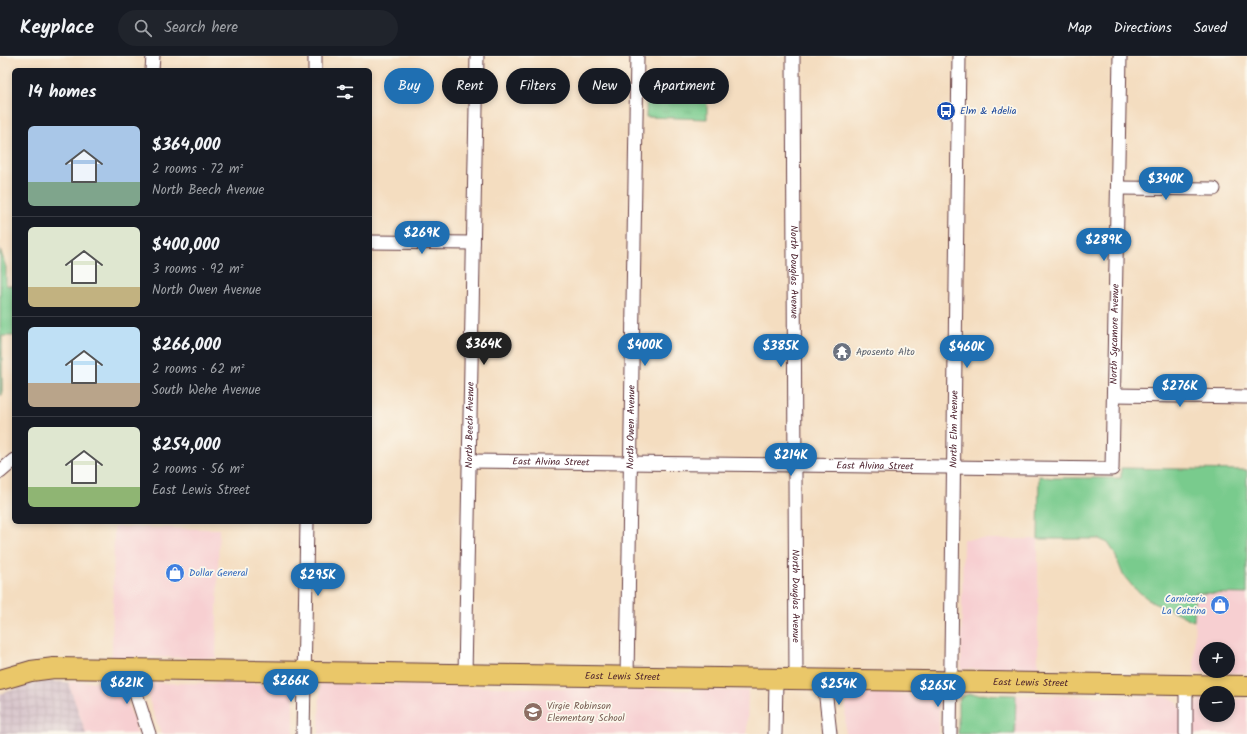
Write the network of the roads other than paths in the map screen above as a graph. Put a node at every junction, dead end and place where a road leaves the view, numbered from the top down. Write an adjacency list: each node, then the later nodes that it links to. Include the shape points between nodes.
1 (153, 56): 8 (street)
2 (315, 56): 9 (street)
3 (477, 56): 13 (street, North Beech Avenue)
4 (637, 56): 17 (street, North Owen Avenue)
5 (793, 56): 18 (street, North Douglas Avenue)
6 (959, 56): 19 (street, North Elm Avenue)
7 (1120, 56): 10 (street, North Sycamore Avenue)
8 (152, 68)
9 (315, 68)
10 (1118, 188): 11 (street); 14 (street, North Sycamore Avenue)
11 (1214, 189)
12 (372, 242): 13 (street)
13 (474, 244): 16 (street, North Beech Avenue)
14 (1114, 395): 15 (street); 20 (street, North Sycamore Avenue)
15 (1247, 397)
16 (469, 460): 17 (street, East Alvina Street); 24 (street, North Beech Avenue)
17 (631, 462): 18 (street, East Alvina Street); 25 (street, North Owen Avenue)
18 (794, 465): 19 (street, East Alvina Street); 26 (street, North Douglas Avenue)
19 (954, 467): 20 (street, East Alvina Street); 29 (street, North Elm Avenue)
20 (1112, 469)
21 (307, 524): 23 (street)
22 (128, 669): 23 (main road, East Lewis Street); 27 (main road, East Lewis Street, via 41,669); 32 (street)
23 (304, 672): 24 (main road, East Lewis Street); 33 (street)
24 (465, 675): 25 (main road, East Lewis Street)
25 (627, 677): 26 (main road, East Lewis Street)
26 (786, 679): 28 (main road, East Lewis Street); 34 (street, North Douglas Avenue)
27 (0, 680)
28 (824, 680): 29 (main road, East Lewis Street); 35 (street)
29 (950, 682): 30 (main road, East Lewis Street); 36 (street, North Elm Avenue)
30 (1186, 684): 31 (main road, East Lewis Street); 37 (street)
31 (1247, 686)
32 (149, 734)
33 (303, 734)
34 (775, 734)
35 (830, 734)
36 (950, 734)
37 (1186, 734)

